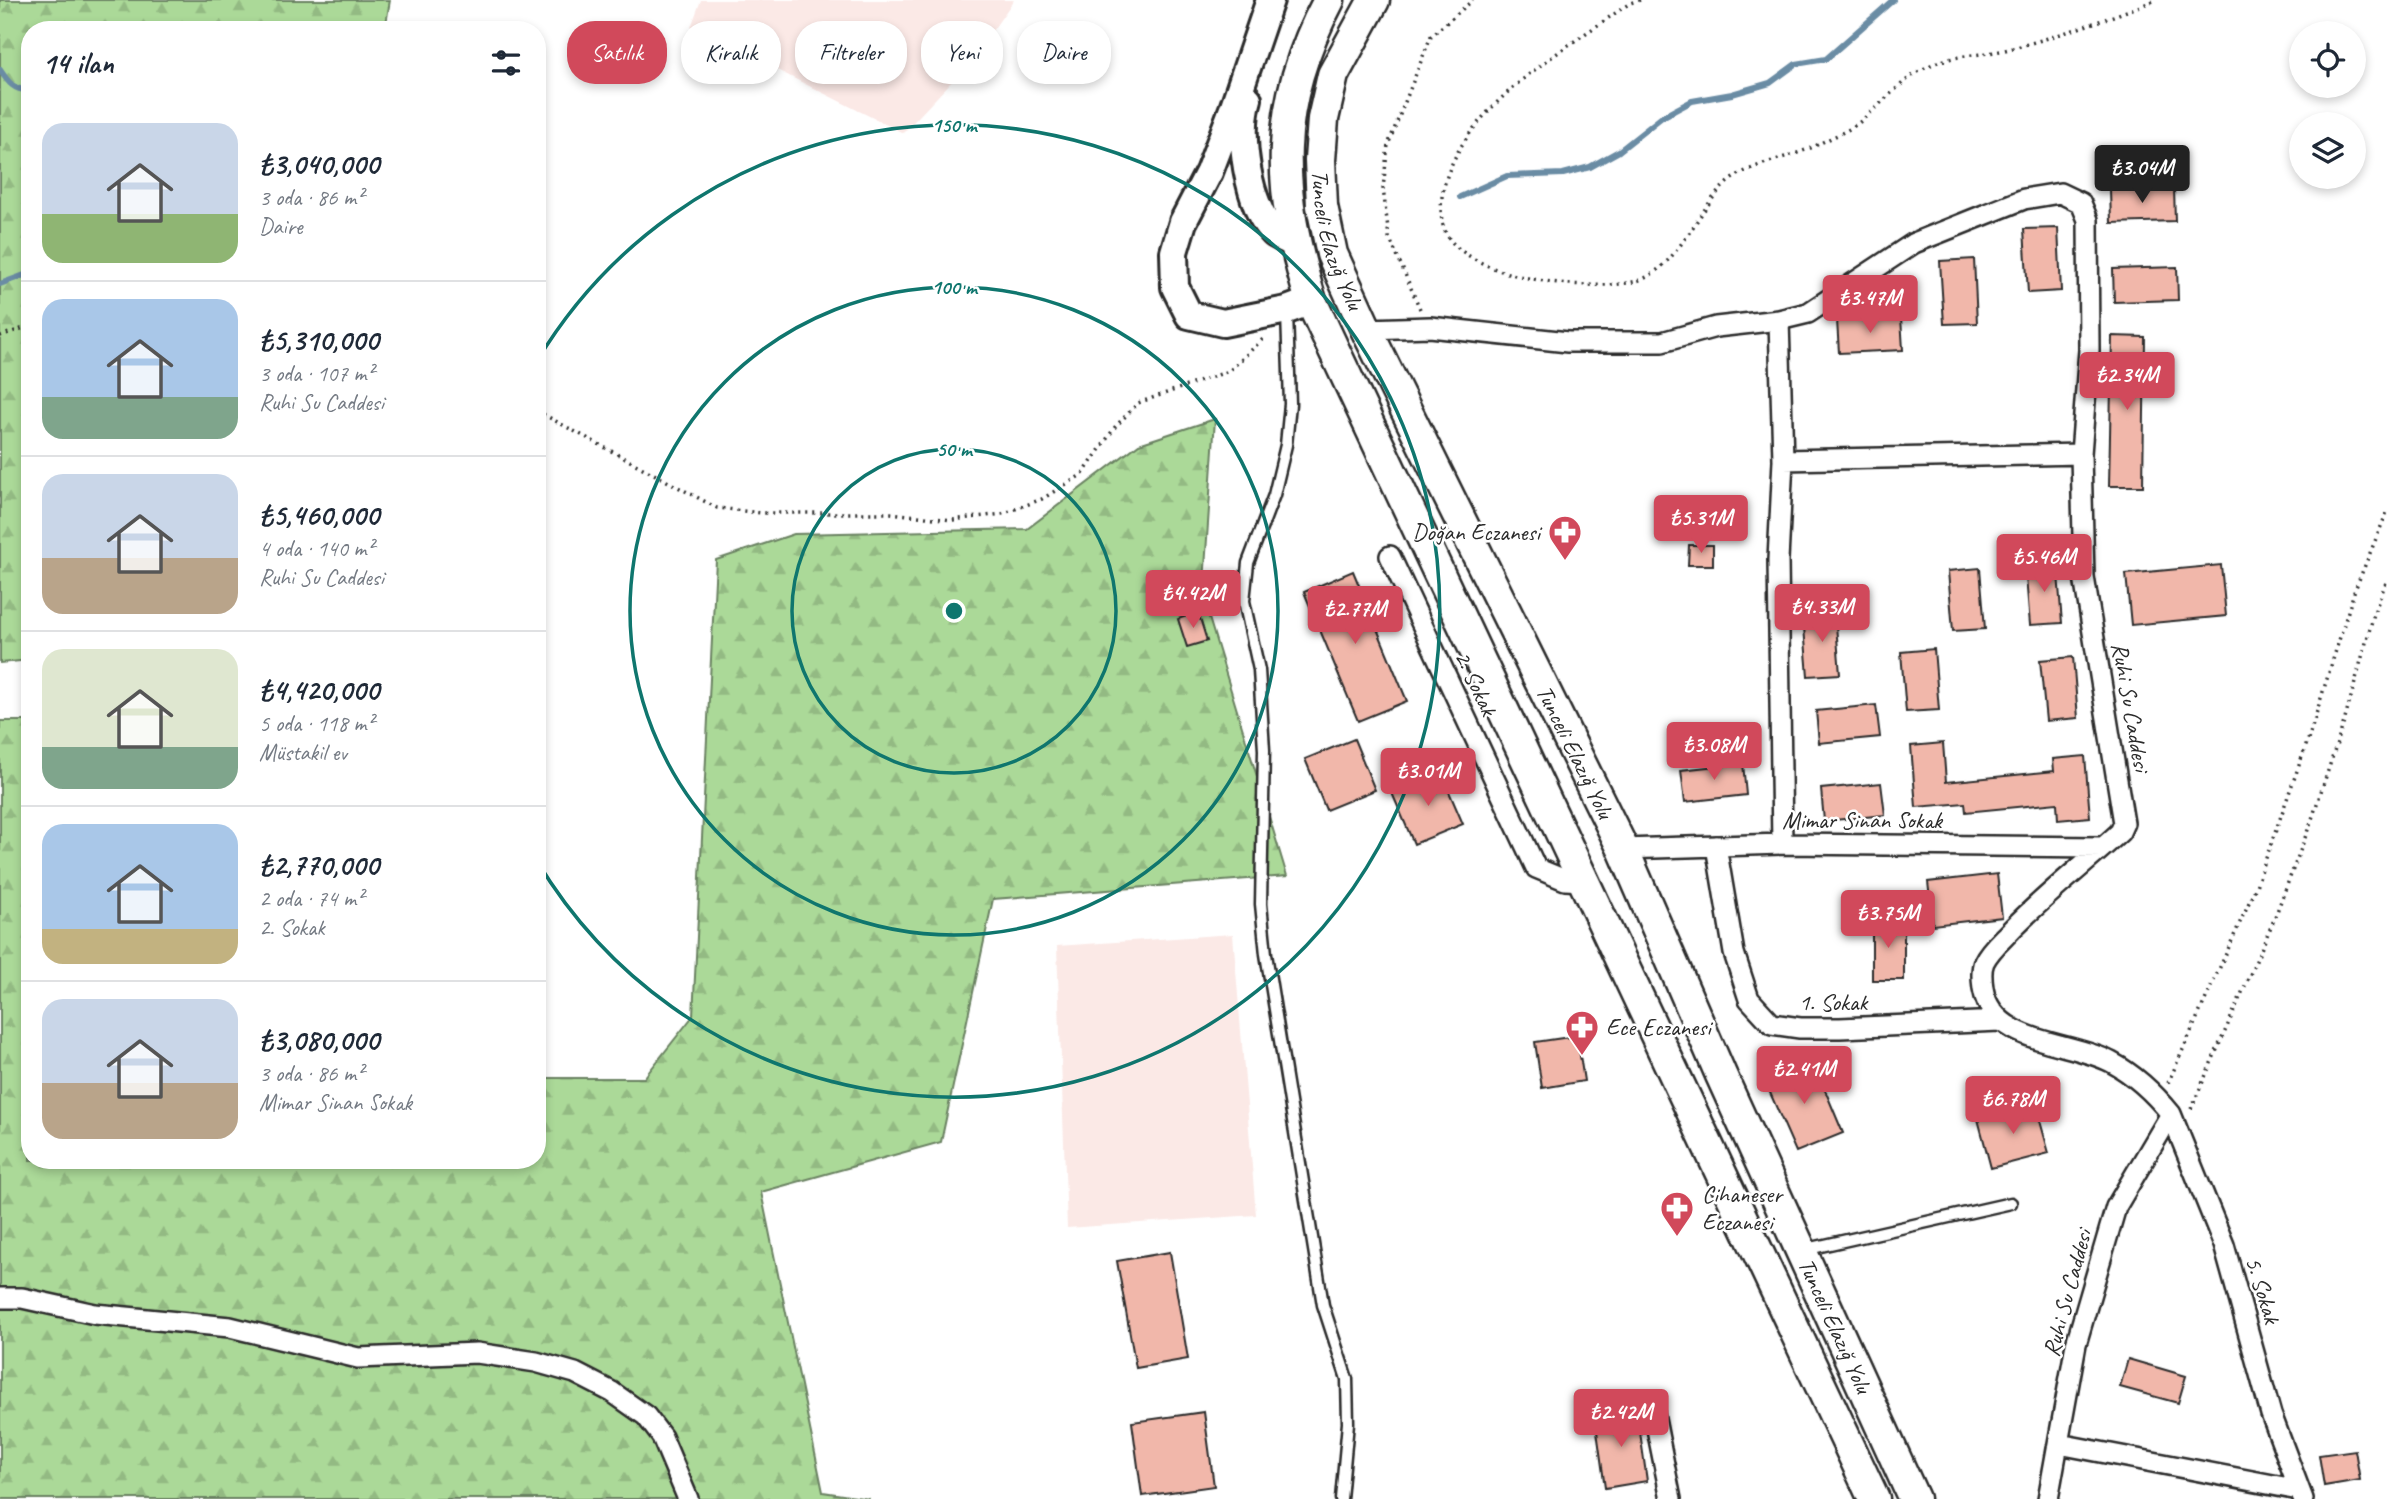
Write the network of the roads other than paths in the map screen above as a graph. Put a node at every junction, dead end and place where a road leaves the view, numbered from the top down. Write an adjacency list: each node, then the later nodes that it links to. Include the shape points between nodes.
1 (1270, 0): 6 (street, via 1209,172 1183,222 1174,252 1175,287 1189,315 1223,323)
2 (1284, 0): 5 (street, via 1246,106 1243,151 1260,210 1275,234)
3 (1329, 0): 5 (main road, Tunceli Elazığ Yolu, via 1299,66 1289,111 1286,187)
4 (1374, 0): 8 (main road, Tunceli Elazığ Yolu, via 1333,75 1320,160 1322,206 1332,254)
5 (1293, 243): 6 (main road, Tunceli Elazığ Yolu)
6 (1299, 306): 16 (main road, Tunceli Elazığ Yolu); 26 (lane, via 1286,445 1274,495 1248,563 1244,601 1259,670 1264,750 1261,904 1266,954 1324,1305 1347,1379)
7 (1779, 320): 8 (street, Ruhi Su Caddesi, via 1716,327 1662,342 1567,342 1430,327); 9 (street, Ruhi Su Caddesi, via 1808,313 1914,243 2024,199 2060,193 2081,203 2088,220 2089,350); 10 (street)
8 (1366, 329): 15 (main road, Tunceli Elazığ Yolu)
9 (2081, 454): 10 (street); 14 (street, Ruhi Su Caddesi, via 2084,577 2125,814 2120,832)
10 (1783, 460): 12 (street, via 1778,560)
11 (1390, 556): 16 (street, 2. Sokak, via 1536,868 1565,880)
12 (1782, 844): 13 (street, Mimar Sinan Sokak); 14 (street, Mimar Sinan Sokak)
13 (1716, 846): 15 (street, Mimar Sinan Sokak); 17 (street, 1. Sokak, via 1734,953 1749,999 1772,1024 1840,1028)
14 (2102, 847): 17 (street, Ruhi Su Caddesi, via 2027,914 1983,963 1984,993)
15 (1622, 849): 20 (main road, Tunceli Elazığ Yolu)
16 (1584, 881): 28 (main road, Tunceli Elazığ Yolu)
17 (2000, 1021): 18 (street, via 2111,1062)
18 (2166, 1108): 23 (street, Ruhi Su Caddesi, via 2116,1207 2076,1343); 24 (street, 5. Sokak, via 2224,1245 2271,1414)
19 (2011, 1203): 20 (lane)
20 (1803, 1250): 29 (main road, Tunceli Elazığ Yolu)
21 (0, 1298): 25 (street, via 22,1298 95,1314 230,1327 358,1358 477,1353 575,1373 646,1416 662,1437)
22 (1653, 1409): 27 (street)
23 (2059, 1444): 24 (street); 30 (street, Ruhi Su Caddesi)
24 (2301, 1494)
25 (688, 1499)
26 (1341, 1499)
27 (1671, 1499)
28 (1874, 1499)
29 (1914, 1499)
30 (2048, 1499)

